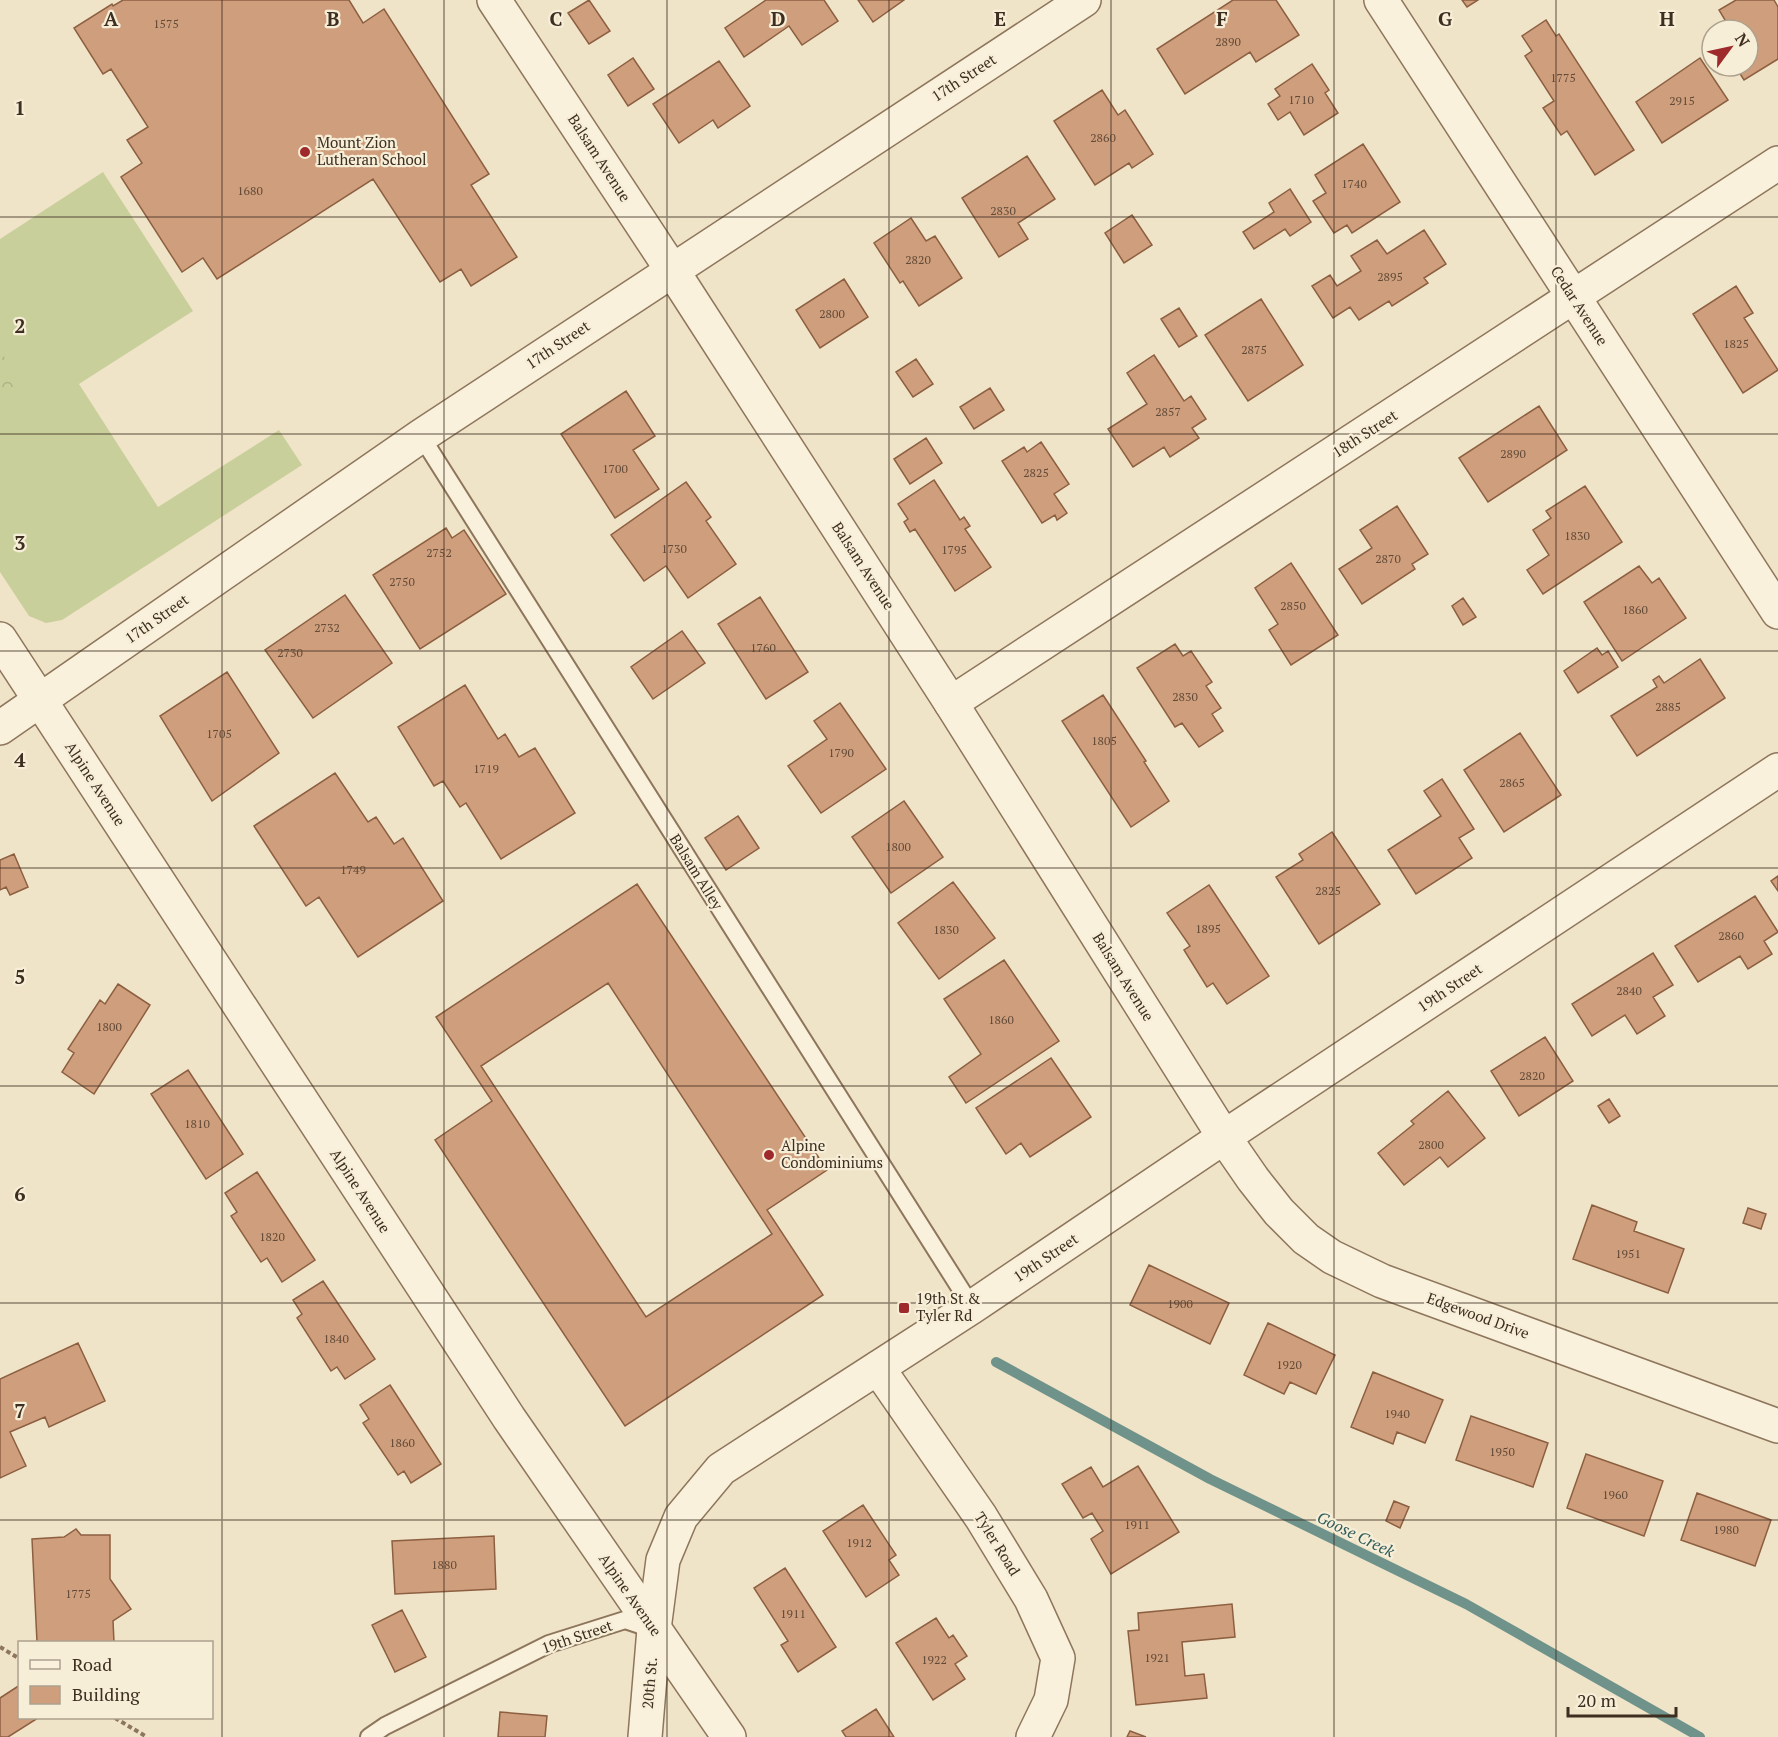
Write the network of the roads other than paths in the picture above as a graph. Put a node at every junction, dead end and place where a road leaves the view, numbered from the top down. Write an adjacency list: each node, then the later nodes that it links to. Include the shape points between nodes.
1 (494, 0): 5 (street, Balsam Avenue)
2 (1084, 0): 5 (street, 17th Street)
3 (1381, 0): 6 (street, Cedar Avenue)
4 (1778, 163): 6 (street, 18th Street)
5 (672, 270): 7 (street, 17th Street); 11 (street, Balsam Avenue)
6 (1574, 298): 8 (street, Cedar Avenue); 11 (street, 18th Street)
7 (421, 436): 10 (street, 17th Street); 15 (lane, Balsam Alley)
8 (1778, 612)
9 (0, 639): 10 (street, Alpine Avenue)
10 (39, 700): 12 (street, 17th Street); 18 (street, Alpine Avenue, via 509,1418)
11 (951, 703): 14 (street, Balsam Avenue)
12 (0, 728)
13 (1778, 770): 14 (street, 19th Street)
14 (1224, 1137): 15 (street, 19th Street); 17 (street, Edgewood Drive, via 1279,1212 1306,1239 1332,1257 1382,1281)
15 (972, 1307): 16 (street, 19th Street)
16 (878, 1368): 18 (street, 19th Street, via 721,1469 681,1517 663,1560); 22 (street, Tyler Road, via 981,1517 1031,1599 1058,1658 1051,1700)
17 (1778, 1426)
18 (654, 1629): 19 (lane, 19th Street, via 625,1620 549,1644); 20 (street, 20th St.); 21 (street, Alpine Avenue)
19 (369, 1737)
20 (645, 1737)
21 (729, 1737)
22 (1033, 1737)

